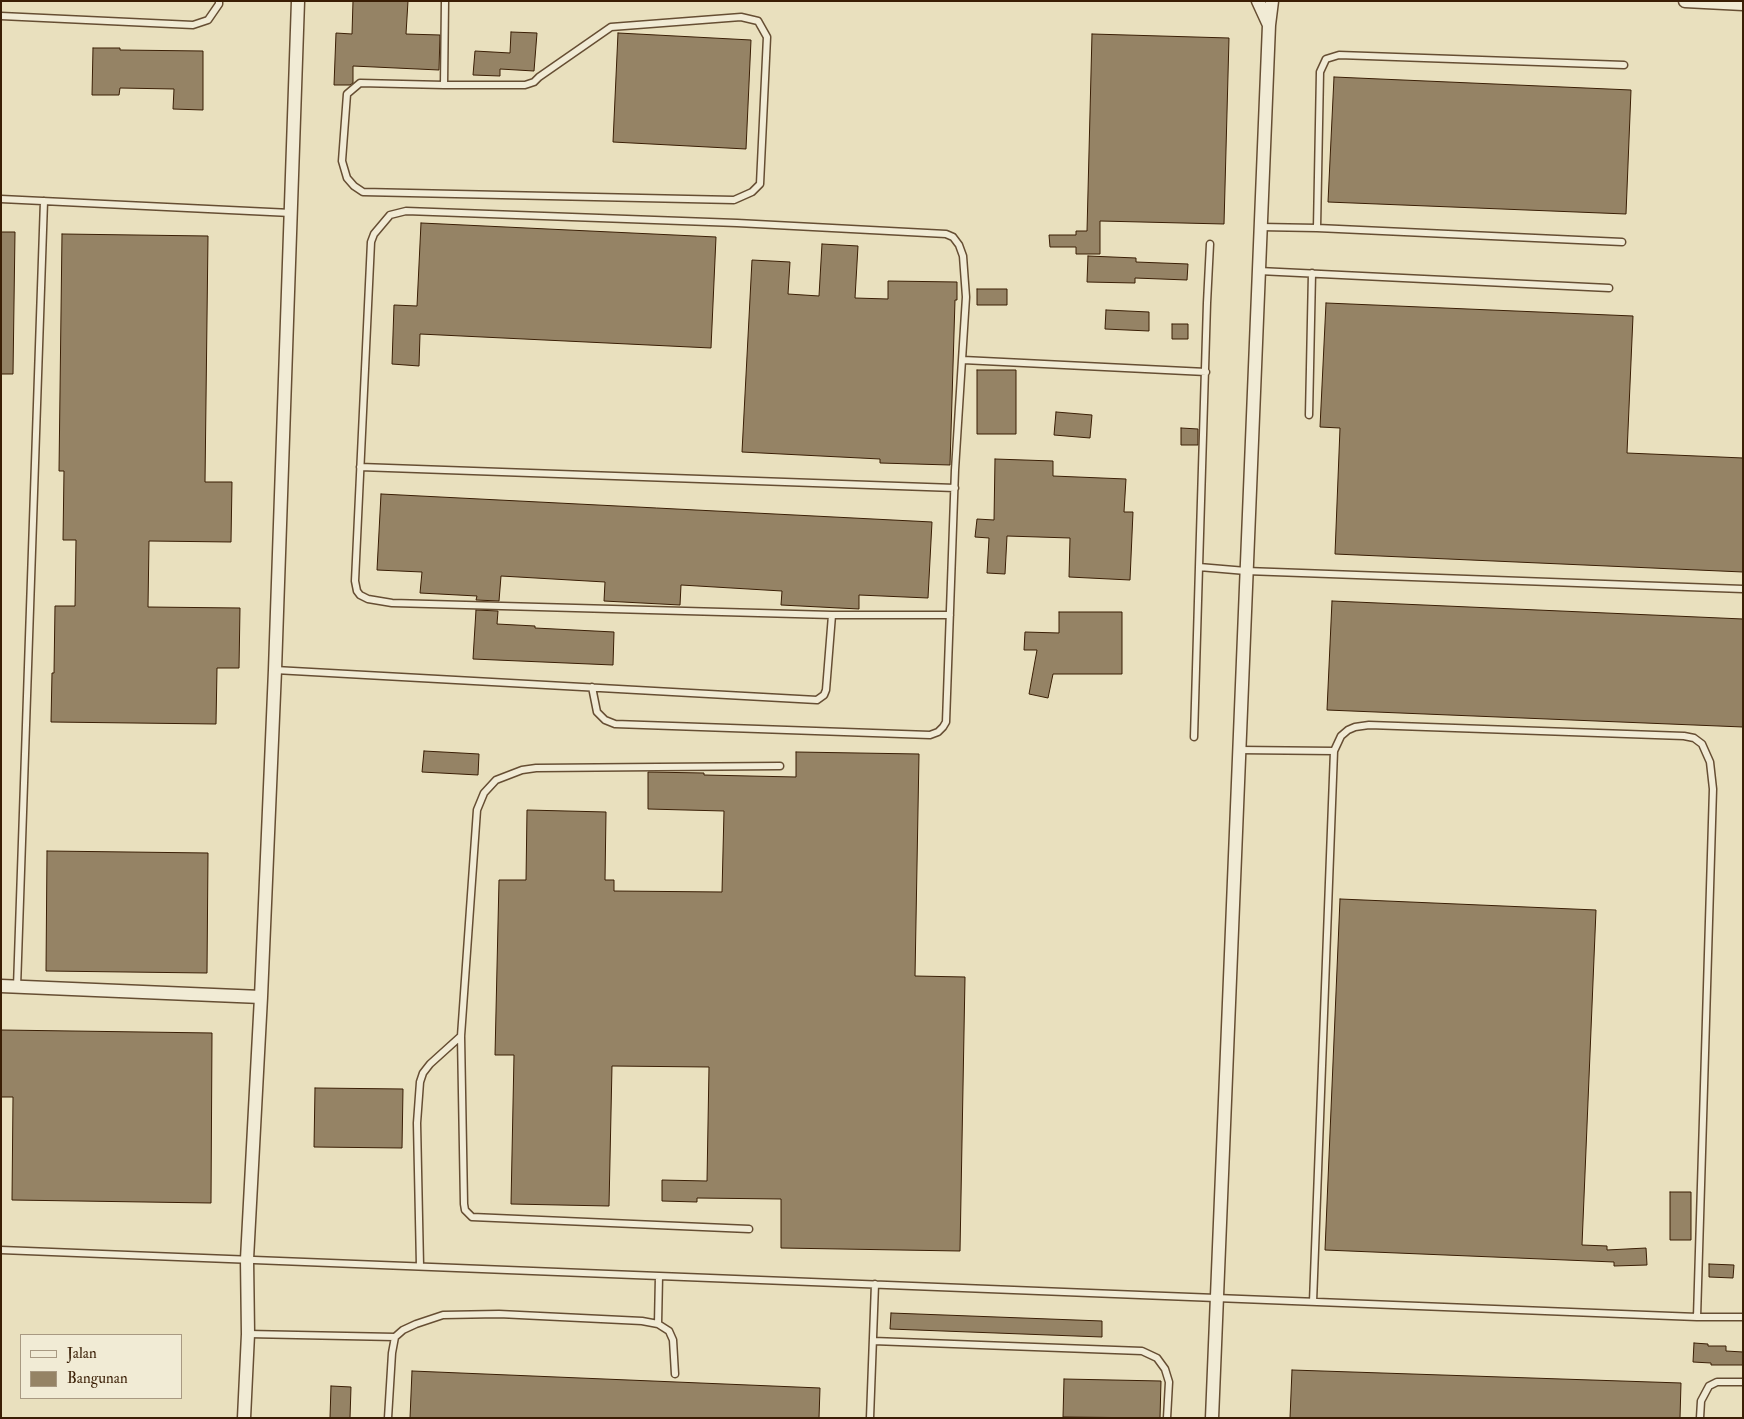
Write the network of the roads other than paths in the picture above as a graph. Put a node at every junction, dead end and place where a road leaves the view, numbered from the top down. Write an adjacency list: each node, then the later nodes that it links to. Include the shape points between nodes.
1 (220, 1): 8 (lane, via 208,20 193,25)
2 (298, 1): 14 (street)
3 (445, 1): 11 (lane)
4 (1258, 1): 9 (street)
5 (1272, 1): 9 (street)
6 (1685, 1): 7 (street)
7 (1743, 4)
8 (1, 16)
9 (1269, 26): 15 (street)
10 (1624, 65): 16 (lane, via 1339,55 1326,59 1320,72)
11 (444, 84): 11 (lane, via 525,85 534,82 611,27 740,17 758,21 767,37 760,184 752,192 734,200 362,192 354,186 347,178 342,161 347,94 360,83)
12 (1, 199): 13 (lane)
13 (44, 201): 14 (lane); 39 (lane)
14 (291, 213): 32 (street)
15 (1260, 227): 16 (lane); 19 (street)
16 (1318, 228): 17 (lane)
17 (1622, 242)
18 (1210, 244): 23 (lane)
19 (1259, 271): 20 (lane); 28 (street)
20 (1312, 273): 21 (lane); 24 (lane)
21 (1609, 288)
22 (963, 360): 23 (lane); 25 (lane, via 966,297 963,256 959,245 946,234 737,223 397,212 379,226 371,242); 26 (lane)
23 (1206, 372): 27 (lane)
24 (1309, 415)
25 (360, 466): 26 (lane); 30 (lane, via 355,581 357,591 368,599 392,603)
26 (955, 488): 31 (lane)
27 (1199, 567): 28 (lane); 34 (lane)
28 (1246, 571): 29 (lane); 35 (street)
29 (1743, 589)
30 (832, 615): 31 (lane); 33 (lane, via 826,690 817,700)
31 (950, 615): 33 (lane, via 946,722 938,732 930,735 615,724 604,720 597,712)
32 (275, 670): 33 (lane); 40 (street)
33 (592, 686)
34 (1194, 737)
35 (1239, 750): 36 (lane); 48 (street)
36 (1334, 751): 49 (lane); 50 (lane, via 1348,730 1368,725 1684,736 1702,744 1710,762 1713,789)
37 (780, 766): 41 (lane, via 536,768 496,780 484,793 477,810)
38 (1, 986): 39 (street)
39 (17, 987): 40 (street)
40 (261, 997): 44 (street)
41 (461, 1036): 42 (lane, via 464,1204 472,1217); 45 (lane, via 430,1064 420,1082 417,1123)
42 (749, 1229)
43 (1, 1250): 44 (lane)
44 (247, 1259): 45 (lane); 53 (street)
45 (420, 1266): 46 (lane)
46 (659, 1276): 47 (lane); 52 (lane)
47 (875, 1284): 48 (lane); 55 (lane)
48 (1217, 1298): 49 (lane); 62 (street)
49 (1313, 1302): 50 (lane)
50 (1697, 1317): 51 (lane)
51 (1743, 1317)
52 (658, 1324): 54 (lane, via 499,1314 443,1315 402,1330); 56 (lane, via 674,1340)
53 (248, 1334): 54 (lane); 58 (street)
54 (395, 1337): 59 (lane)
55 (873, 1341): 60 (lane); 61 (lane, via 1142,1351 1157,1358 1165,1369 1169,1382)
56 (675, 1374)
57 (1743, 1382): 63 (lane, via 1717,1382 1709,1386 1701,1401)
58 (244, 1418)
59 (388, 1418)
60 (870, 1418)
61 (1167, 1418)
62 (1212, 1418)
63 (1700, 1418)

